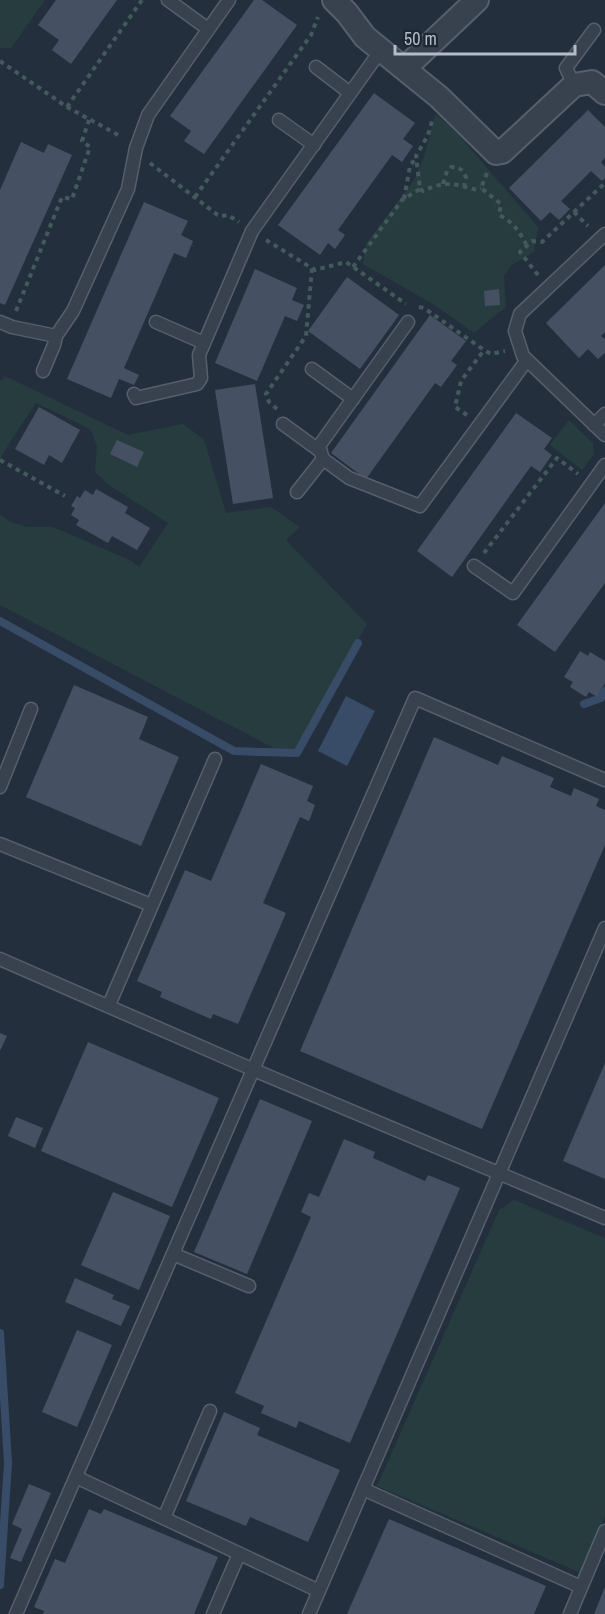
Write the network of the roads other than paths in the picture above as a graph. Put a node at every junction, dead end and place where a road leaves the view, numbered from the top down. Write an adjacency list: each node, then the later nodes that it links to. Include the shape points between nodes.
1 (168, 0): 5 (lane)
2 (229, 0): 5 (lane)
3 (477, 0): 9 (street)
4 (328, 4): 7 (street, via 347,13)
5 (208, 29): 19 (lane, via 147,115 128,189 73,311)
6 (594, 30): 10 (lane, via 566,68)
7 (381, 50): 9 (street); 11 (lane)
8 (316, 67): 11 (lane)
9 (405, 68): 10 (street, via 496,153 502,152)
10 (574, 85): 12 (street, via 592,82)
11 (350, 93): 14 (lane)
12 (605, 93)
13 (279, 120): 14 (lane)
14 (314, 145): 20 (lane, via 252,231)
15 (605, 234): 21 (lane, via 520,314 515,332)
16 (156, 322): 20 (lane)
17 (408, 322): 25 (lane)
18 (5, 323): 19 (lane)
19 (56, 336): 23 (lane)
20 (204, 343): 24 (lane, via 197,384 136,398)
21 (526, 360): 28 (lane); 30 (lane, via 420,507 349,478)
22 (312, 369): 25 (lane)
23 (43, 370)
24 (134, 394)
25 (353, 399): 30 (lane, via 319,446)
26 (605, 414): 28 (lane)
27 (283, 424): 30 (lane)
28 (594, 425): 29 (lane)
29 (605, 435)
30 (321, 455): 32 (lane)
31 (605, 465): 33 (lane, via 513,593)
32 (297, 492)
33 (474, 566)
34 (31, 709): 37 (lane)
35 (215, 759): 39 (lane)
36 (605, 780): 43 (lane, via 414,698)
37 (0, 787)
38 (0, 844): 39 (lane)
39 (151, 905): 42 (lane)
40 (605, 928): 44 (lane)
41 (0, 959): 42 (lane)
42 (109, 1005): 43 (lane)
43 (254, 1070): 44 (lane); 46 (lane)
44 (500, 1173): 45 (lane); 50 (lane)
45 (605, 1218)
46 (173, 1254): 47 (lane); 49 (lane)
47 (249, 1286)
48 (210, 1411): 51 (lane)
49 (76, 1477): 51 (lane); 56 (lane)
50 (363, 1489): 54 (lane); 55 (lane)
51 (164, 1518): 53 (lane)
52 (605, 1531): 54 (lane)
53 (239, 1554): 55 (lane); 57 (lane)
54 (581, 1587): 59 (lane)
55 (319, 1591): 58 (lane)
56 (15, 1614)
57 (213, 1614)
58 (309, 1614)
59 (570, 1614)

